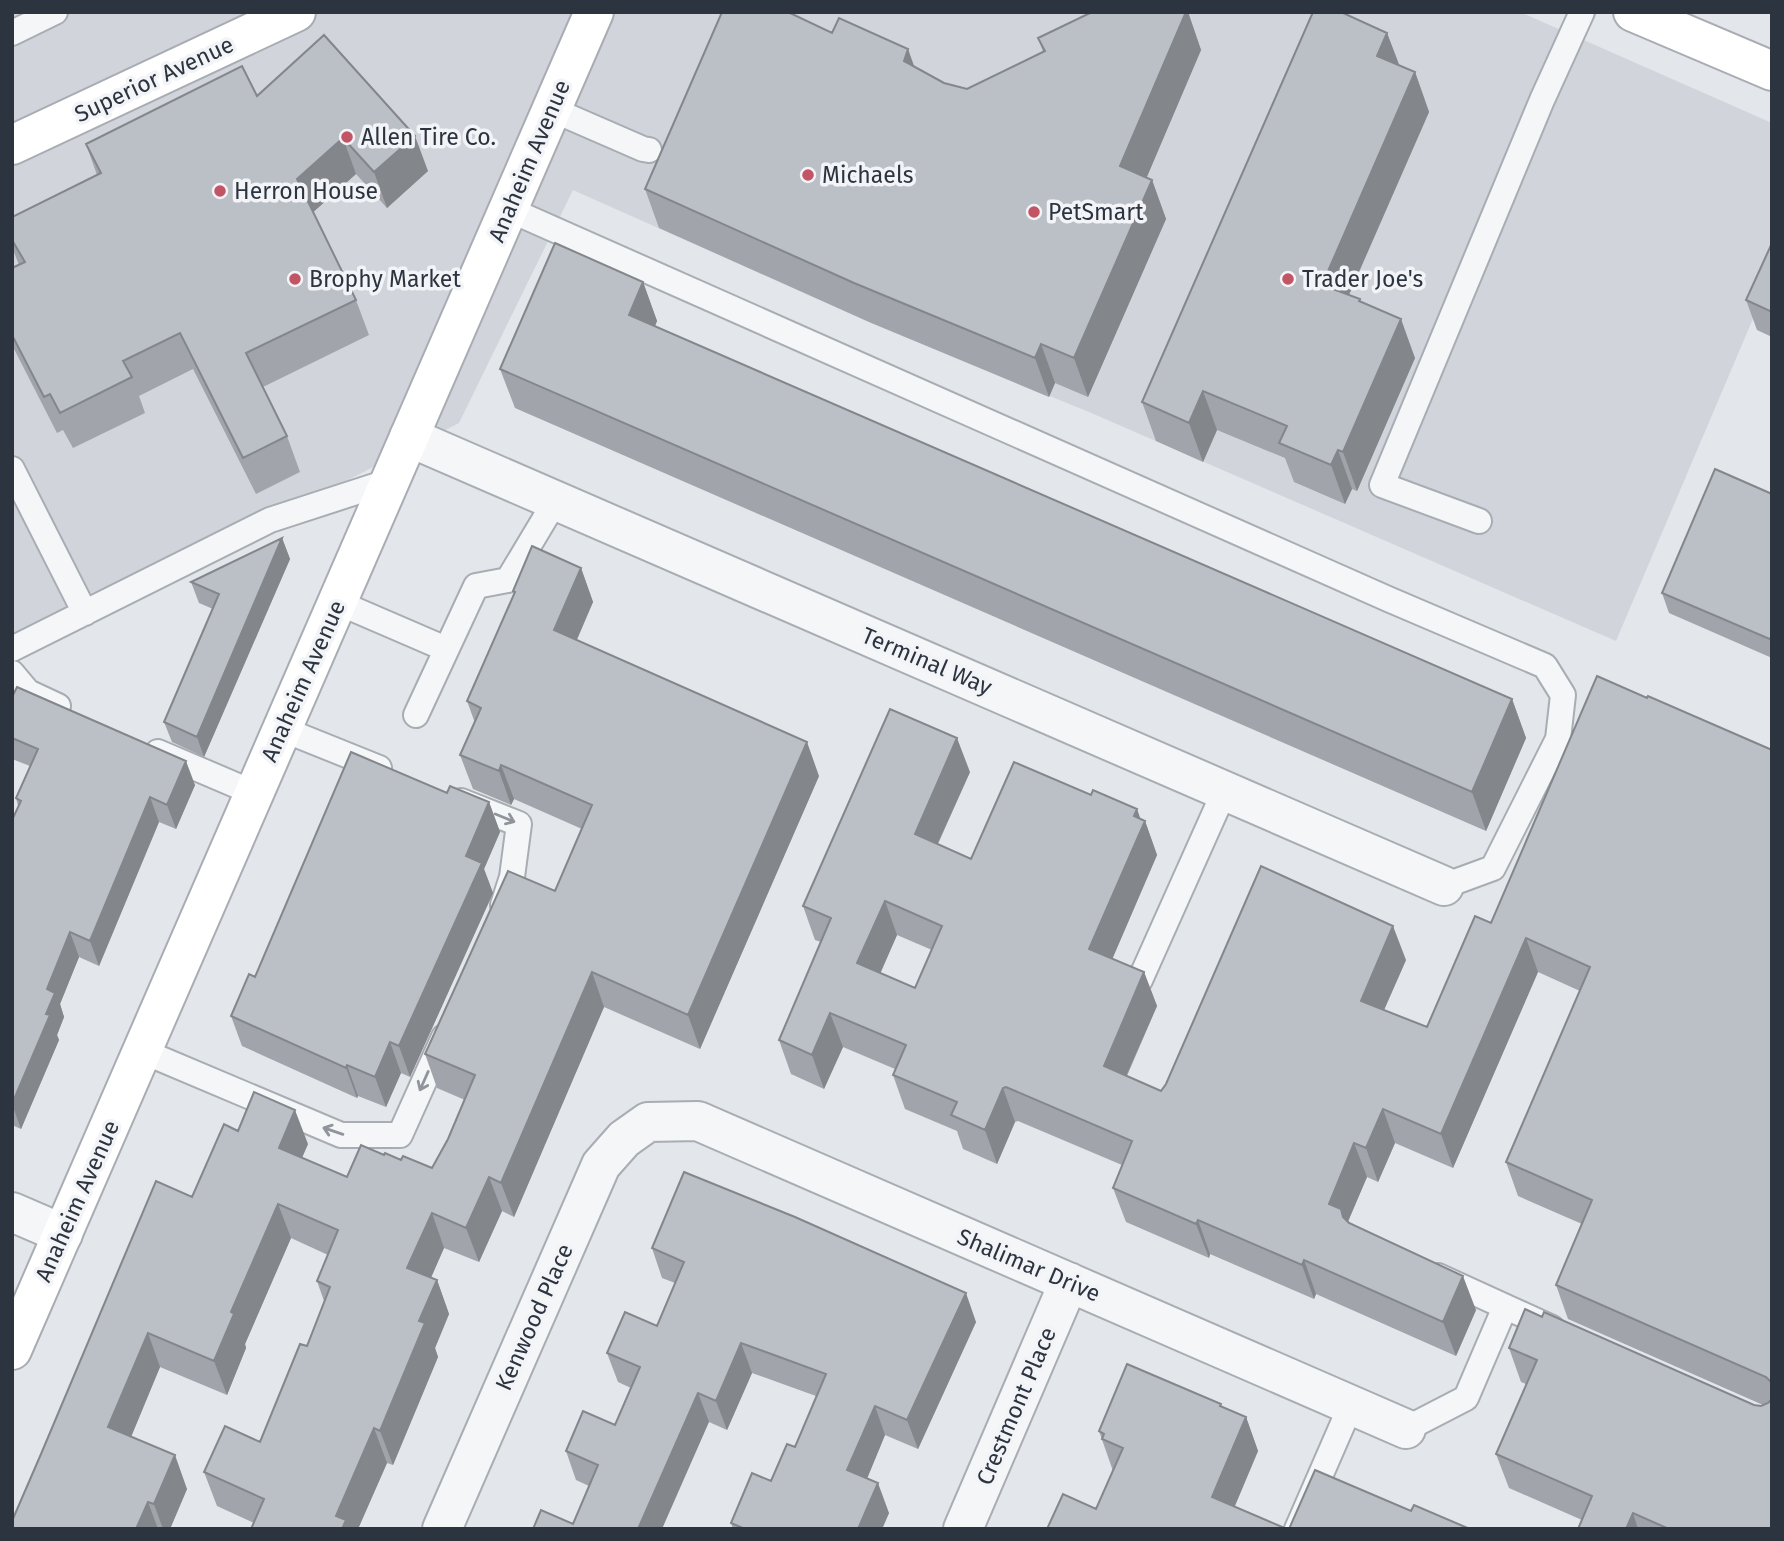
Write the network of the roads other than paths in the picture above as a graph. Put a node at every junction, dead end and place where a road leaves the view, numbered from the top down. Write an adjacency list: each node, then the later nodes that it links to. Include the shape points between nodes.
1 (55, 12): 6 (lane)
2 (594, 12): 8 (street, Anaheim Avenue)
3 (1582, 12): 16 (lane, via 1382,485)
4 (1633, 12): 7 (street)
5 (282, 15): 9 (street, Superior Avenue)
6 (12, 33)
7 (1772, 71)
8 (551, 109): 10 (lane); 11 (street, Anaheim Avenue)
9 (12, 145)
10 (649, 150)
11 (508, 209): 12 (street, Anaheim Avenue); 30 (lane, via 1545,666 1563,695 1558,739 1493,868)
12 (409, 437): 14 (street, Anaheim Avenue); 15 (street, Terminal Way)
13 (12, 470): 18 (lane)
14 (390, 481): 17 (street, Anaheim Avenue); 18 (lane, via 271,520)
15 (556, 500): 20 (lane, via 508,580 475,586); 27 (street, Terminal Way)
16 (1479, 521)
17 (337, 602): 20 (lane); 24 (street, Anaheim Avenue)
18 (85, 613): 19 (lane)
19 (12, 649)
20 (446, 649): 22 (lane)
21 (12, 673): 23 (lane, via 28,692)
22 (416, 715)
23 (80, 717)
24 (282, 729): 26 (lane); 28 (street, Anaheim Avenue)
25 (138, 743): 28 (lane)
26 (395, 775)
27 (1225, 790): 30 (street, Terminal Way); 32 (lane)
28 (254, 793): 34 (street, Anaheim Avenue)
29 (445, 794): 31 (lane, one-way to 31, via 519,824 509,894)
30 (1444, 886)
31 (491, 932)
32 (1140, 980)
33 (452, 1020): 34 (lane, one-way to 34, via 400,1135 341,1135)
34 (142, 1051): 37 (street, Anaheim Avenue)
35 (648, 1122): 39 (street, Shalimar Drive, via 698,1121); 45 (street, Kenwood Place, via 601,1164)
36 (12, 1212): 37 (street)
37 (63, 1234): 42 (street, Anaheim Avenue)
38 (1418, 1266): 40 (lane)
39 (1069, 1282): 43 (street, Shalimar Drive); 46 (street, Crestmont Place)
40 (1505, 1307): 41 (lane); 44 (lane, via 1466,1398)
41 (1568, 1335)
42 (12, 1350)
43 (1351, 1405): 44 (street, Shalimar Drive); 47 (lane)
44 (1406, 1429)
45 (442, 1529)
46 (963, 1529)
47 (1297, 1529)

